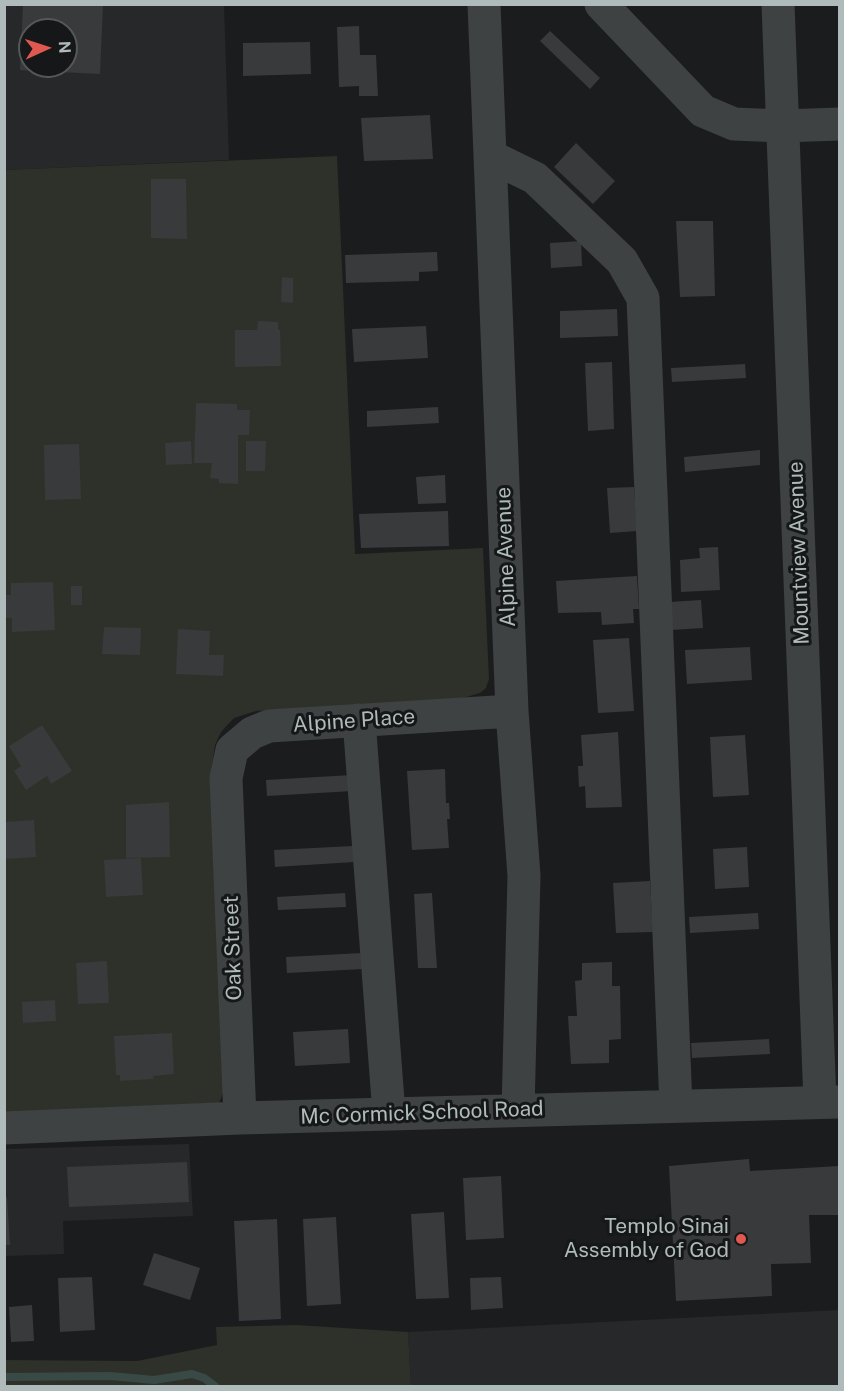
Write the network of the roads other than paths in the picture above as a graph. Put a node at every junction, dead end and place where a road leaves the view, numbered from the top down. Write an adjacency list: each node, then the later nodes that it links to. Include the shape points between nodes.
1 (484, 4): 6 (street, Alpine Avenue)
2 (778, 4): 5 (street, Mountview Avenue)
3 (610, 9): 5 (street, via 703,111 734,124)
4 (840, 124): 5 (street)
5 (782, 126): 10 (street, Mountview Avenue)
6 (490, 156): 7 (street, Alpine Avenue); 11 (street, via 535,178 622,261 644,298)
7 (512, 711): 8 (street, Alpine Place); 12 (street, Alpine Avenue, via 524,876)
8 (360, 720): 9 (street, Alpine Place, via 269,726 252,733 232,750); 13 (street)
9 (226, 778): 14 (street, Oak Street)
10 (830, 1102): 11 (street, Mc Cormick School Road)
11 (676, 1106): 12 (street, Mc Cormick School Road)
12 (518, 1110): 13 (street, Mc Cormick School Road)
13 (389, 1114): 14 (street, Mc Cormick School Road)
14 (240, 1118): 15 (street, Mc Cormick School Road)
15 (4, 1128)

